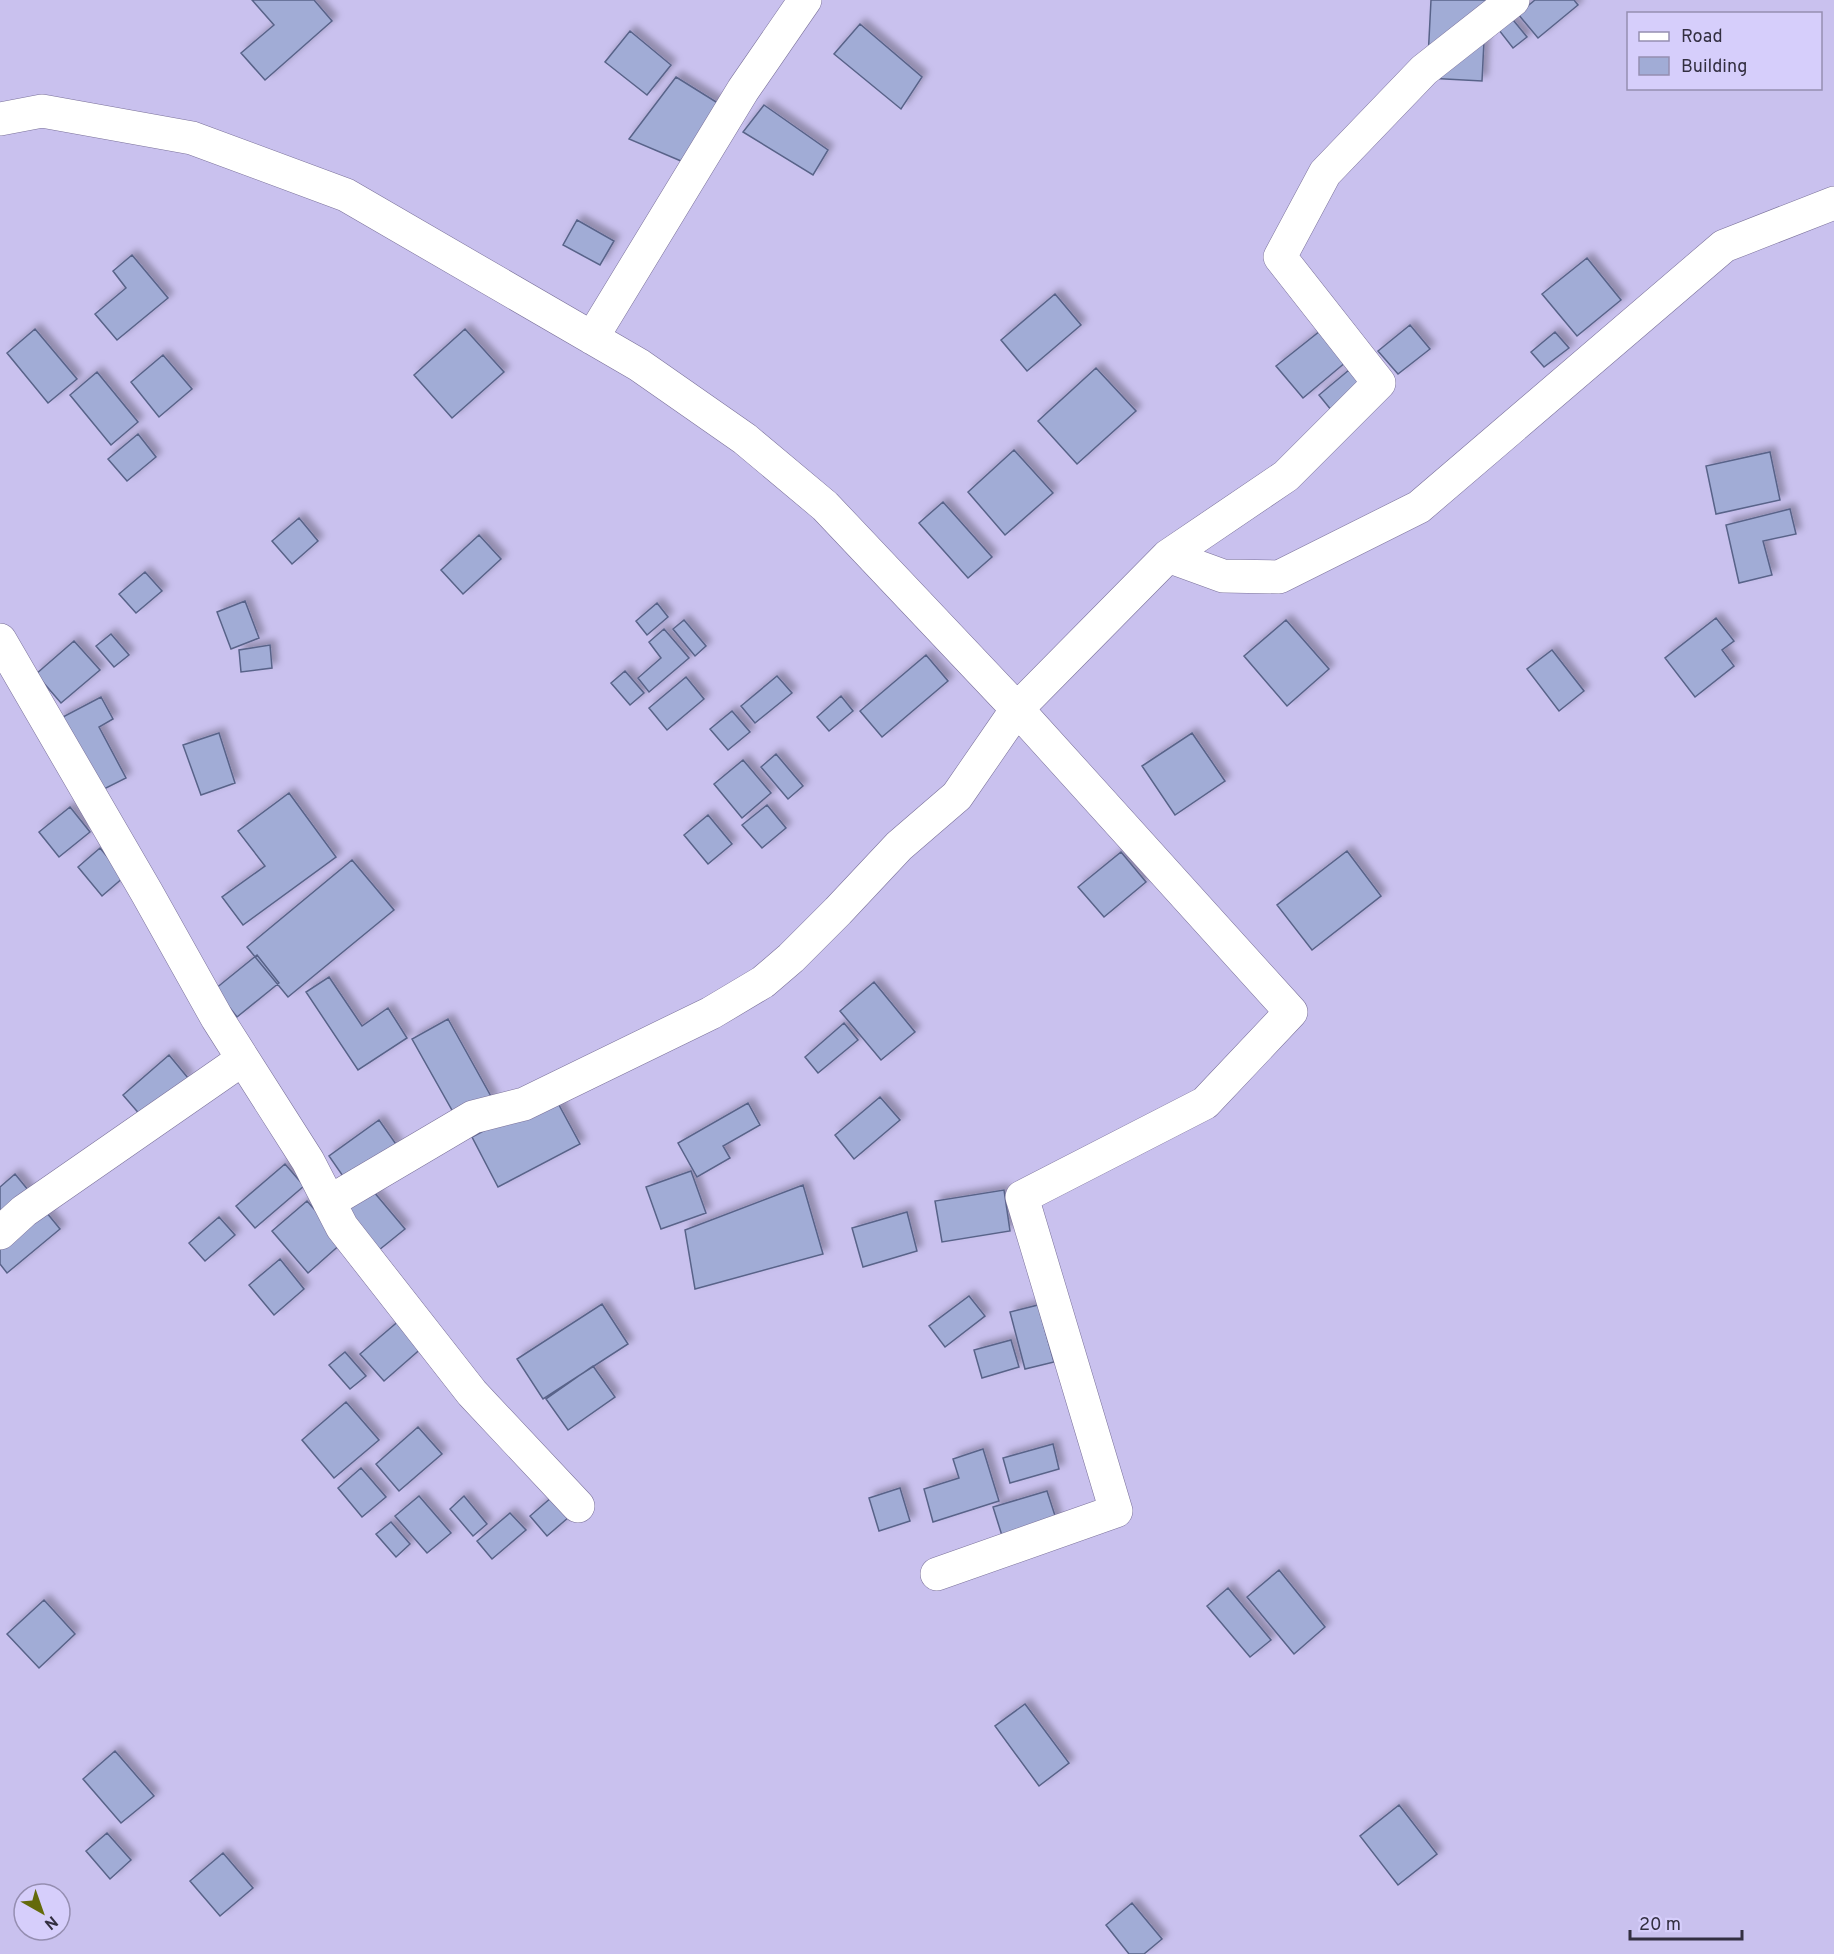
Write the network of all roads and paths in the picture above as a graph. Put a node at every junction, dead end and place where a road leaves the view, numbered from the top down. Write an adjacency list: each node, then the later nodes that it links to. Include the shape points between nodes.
1 (805, 0): 5 (street, via 743,90)
2 (1513, 0): 6 (street, via 1424,70 1325,173 1280,257 1379,383 1286,476)
3 (0, 119): 5 (street, via 42,111 192,138 346,195)
4 (1834, 203): 6 (street, via 1724,246 1419,507 1279,577 1223,576)
5 (592, 339): 8 (street, via 639,365 745,439 825,506)
6 (1168, 556): 8 (street)
7 (0, 640): 9 (street)
8 (1017, 709): 10 (street, via 957,796 898,846 831,919 763,982 711,1013 524,1104 473,1117); 13 (street, via 1291,1012 1205,1103 1022,1197 1116,1510)
9 (243, 1059): 10 (street, via 308,1161); 11 (street, via 24,1211)
10 (329, 1202): 12 (street, via 342,1227 472,1393)
11 (0, 1233)
12 (578, 1506)
13 (937, 1574)

